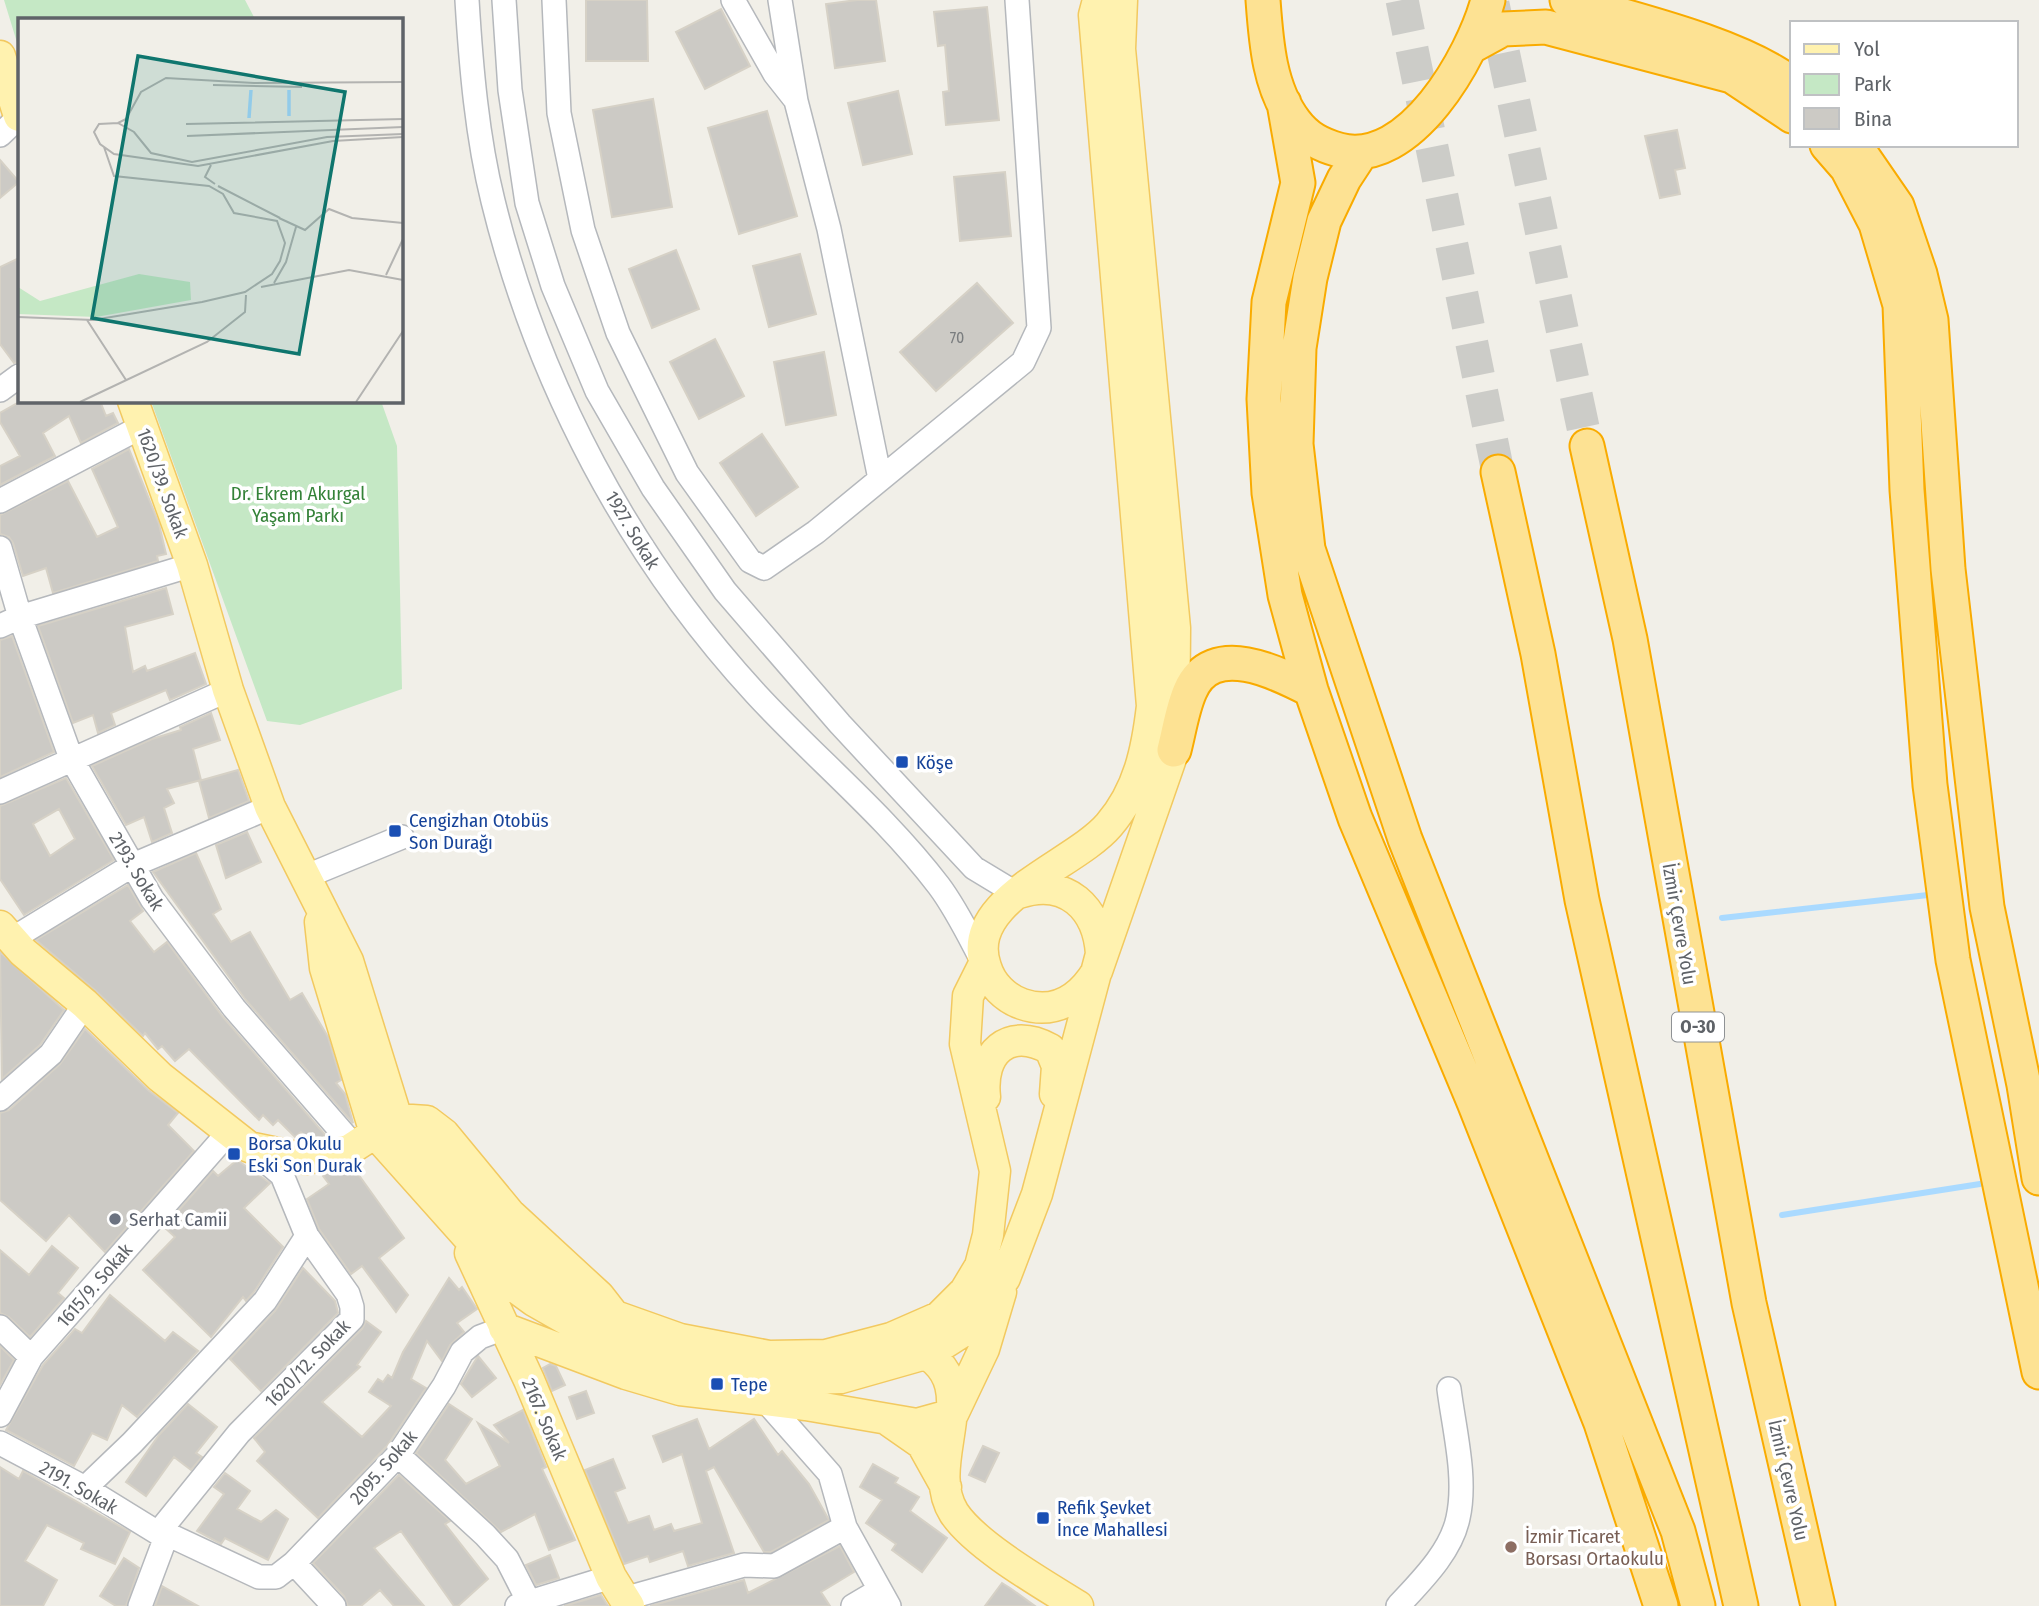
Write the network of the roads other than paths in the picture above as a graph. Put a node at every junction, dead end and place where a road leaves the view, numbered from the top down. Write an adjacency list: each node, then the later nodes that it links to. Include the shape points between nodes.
1 (467, 0): 43 (street, 1927. Sokak, via 492,199 519,294 578,436 674,596 756,694 849,785 939,887)
2 (504, 0): 41 (street, 1927. Sokak, via 510,90 527,203 553,286 597,391 653,488 725,591 974,868)
3 (554, 0): 27 (street, via 559,113 583,230 618,333 687,473 750,561 764,568)
4 (733, 0): 15 (street, via 775,74)
5 (780, 0): 15 (street)
6 (1017, 0): 27 (street, via 1039,328 1023,362)
7 (1098, 0): 41 (main road, via 1094,15 1152,706 1146,757 1131,792 1109,825)
8 (1122, 0): 34 (main road, via 1120,49 1175,628)
9 (1263, 0): 16 (highway, via 1273,76)
10 (1488, 0): 12 (highway)
11 (1567, 0): 14 (highway, via 1698,40 1774,70)
12 (1471, 47): 18 (highway, via 1503,29 1546,27 1732,76); 23 (highway, via 1437,101 1416,124 1393,142)
13 (0, 56): 17 (main road)
14 (1790, 82)
15 (796, 101): 27 (street, via 829,229)
16 (1284, 103): 23 (highway, via 1308,136 1325,146); 33 (highway, via 1298,183 1269,302 1265,412 1269,493 1285,595)
17 (18, 113)
18 (1790, 115)
19 (18, 117): 20 (street)
20 (0, 135)
21 (1829, 147): 61 (highway, via 1847,168 1876,224 1900,305 1907,490 1930,785 1953,960)
22 (1856, 147): 51 (highway, via 1897,206 1931,320 1948,569 1987,906)
23 (1360, 153): 84 (highway, via 1324,221 1299,348 1296,444 1308,548 1405,839 1673,1518)
24 (138, 413): 28 (street); 30 (main road, 1620/39. Sokak)
25 (1587, 446): 86 (highway, İzmir Çevre Yolu / O-30, via 1630,639 1749,1303)
26 (1497, 472): 85 (highway, via 1538,654 1582,900)
27 (880, 479)
28 (0, 501)
29 (0, 548): 31 (street, 2193. Sokak)
30 (192, 565): 31 (street); 32 (main road, 1620/39. Sokak)
31 (10, 621): 35 (street, 2193. Sokak)
32 (228, 690): 35 (street); 37 (main road, 1620/39. Sokak)
33 (1311, 690): 34 (highway, via 1275,671 1245,663 1216,667 1190,689); 83 (highway, via 1355,818 1474,1101 1601,1423)
34 (1174, 750): 44 (main road)
35 (71, 758): 36 (street); 39 (street, 2193. Sokak)
36 (0, 792)
37 (270, 807): 39 (street); 40 (main road, 1620/39. Sokak)
38 (402, 837): 40 (street)
39 (133, 865): 42 (street); 47 (street, 2193. Sokak, via 152,899 234,1008)
40 (307, 876): 47 (main road, 1620/39. Sokak, via 318,908 325,968)
41 (1017, 894): 43 (main road, via 1004,902 988,923); 44 (main road, via 1043,889 1062,892 1079,902 1100,934)
42 (6, 933): 45 (main road, 1620/12. Sokak)
43 (984, 964): 44 (main road, via 998,988 1013,1001 1032,1008 1071,1000 1087,988); 50 (main road, via 968,996 965,1044)
44 (1097, 971): 48 (main road)
45 (85, 1004): 46 (street, via 51,1054); 49 (main road, 1620/12. Sokak, via 160,1077)
46 (0, 1099)
47 (376, 1133): 49 (main road, 1620/12. Sokak, via 306,1159); 52 (main road); 57 (main road, via 427,1121 444,1134 510,1214 599,1296 617,1319 680,1339 769,1356 826,1355)
48 (1053, 1133): 50 (main road, via 1057,1066 1050,1049 1035,1040 1000,1047 987,1060 983,1078); 54 (main road, via 1037,1194)
49 (238, 1140): 53 (street, 1620/12. Sokak, via 282,1175); 60 (street, 1615/9. Sokak)
50 (995, 1171): 57 (main road, via 988,1235 980,1266 965,1291 939,1317)
51 (2039, 1178)
52 (460, 1231): 56 (main road, 2167. Sokak); 64 (main road, via 508,1282 611,1345)
53 (307, 1236): 70 (street, via 265,1301); 73 (street, 1620/12. Sokak, via 348,1294 352,1319 239,1433)
54 (1005, 1278): 59 (main road, via 962,1332); 65 (main road, via 984,1349)
55 (0, 1328): 60 (street)
56 (504, 1328): 58 (main road); 62 (main road, 2167. Sokak); 69 (street, 2095. Sokak, via 480,1337 462,1352)
57 (891, 1338): 59 (main road)
58 (553, 1347): 62 (street, via 537,1356); 64 (main road, via 680,1390)
59 (929, 1353): 64 (main road, via 841,1378); 65 (main road, via 949,1379)
60 (31, 1357): 66 (street, 1615/9. Sokak)
61 (2039, 1372)
62 (529, 1380): 75 (main road, 2167. Sokak)
63 (1449, 1389): 82 (street, via 1460,1486 1458,1519 1439,1560)
64 (768, 1390): 67 (main road, via 827,1399 843,1411); 72 (street, via 830,1474)
65 (953, 1414): 67 (main road, via 917,1424); 71 (main road)
66 (0, 1415)
67 (886, 1418): 71 (main road, via 922,1444)
68 (0, 1443): 70 (street, 2191. Sokak)
69 (398, 1455): 74 (street, 2095. Sokak); 77 (street, via 500,1551)
70 (85, 1488): 73 (street, 2191. Sokak)
71 (946, 1488): 81 (main road, via 952,1510 966,1528)
72 (845, 1527): 75 (street, via 774,1566 744,1565); 76 (street)
73 (162, 1533): 74 (street, 2191. Sokak, via 259,1577 276,1577); 78 (street)
74 (295, 1563): 79 (street)
75 (622, 1594): 77 (street)
76 (884, 1598): 80 (street)
77 (523, 1604)
78 (139, 1606)
79 (334, 1606)
80 (853, 1606)
81 (1077, 1606)
82 (1398, 1606)
83 (1661, 1606)
84 (1698, 1606)
85 (1741, 1606)
86 (1818, 1606)

